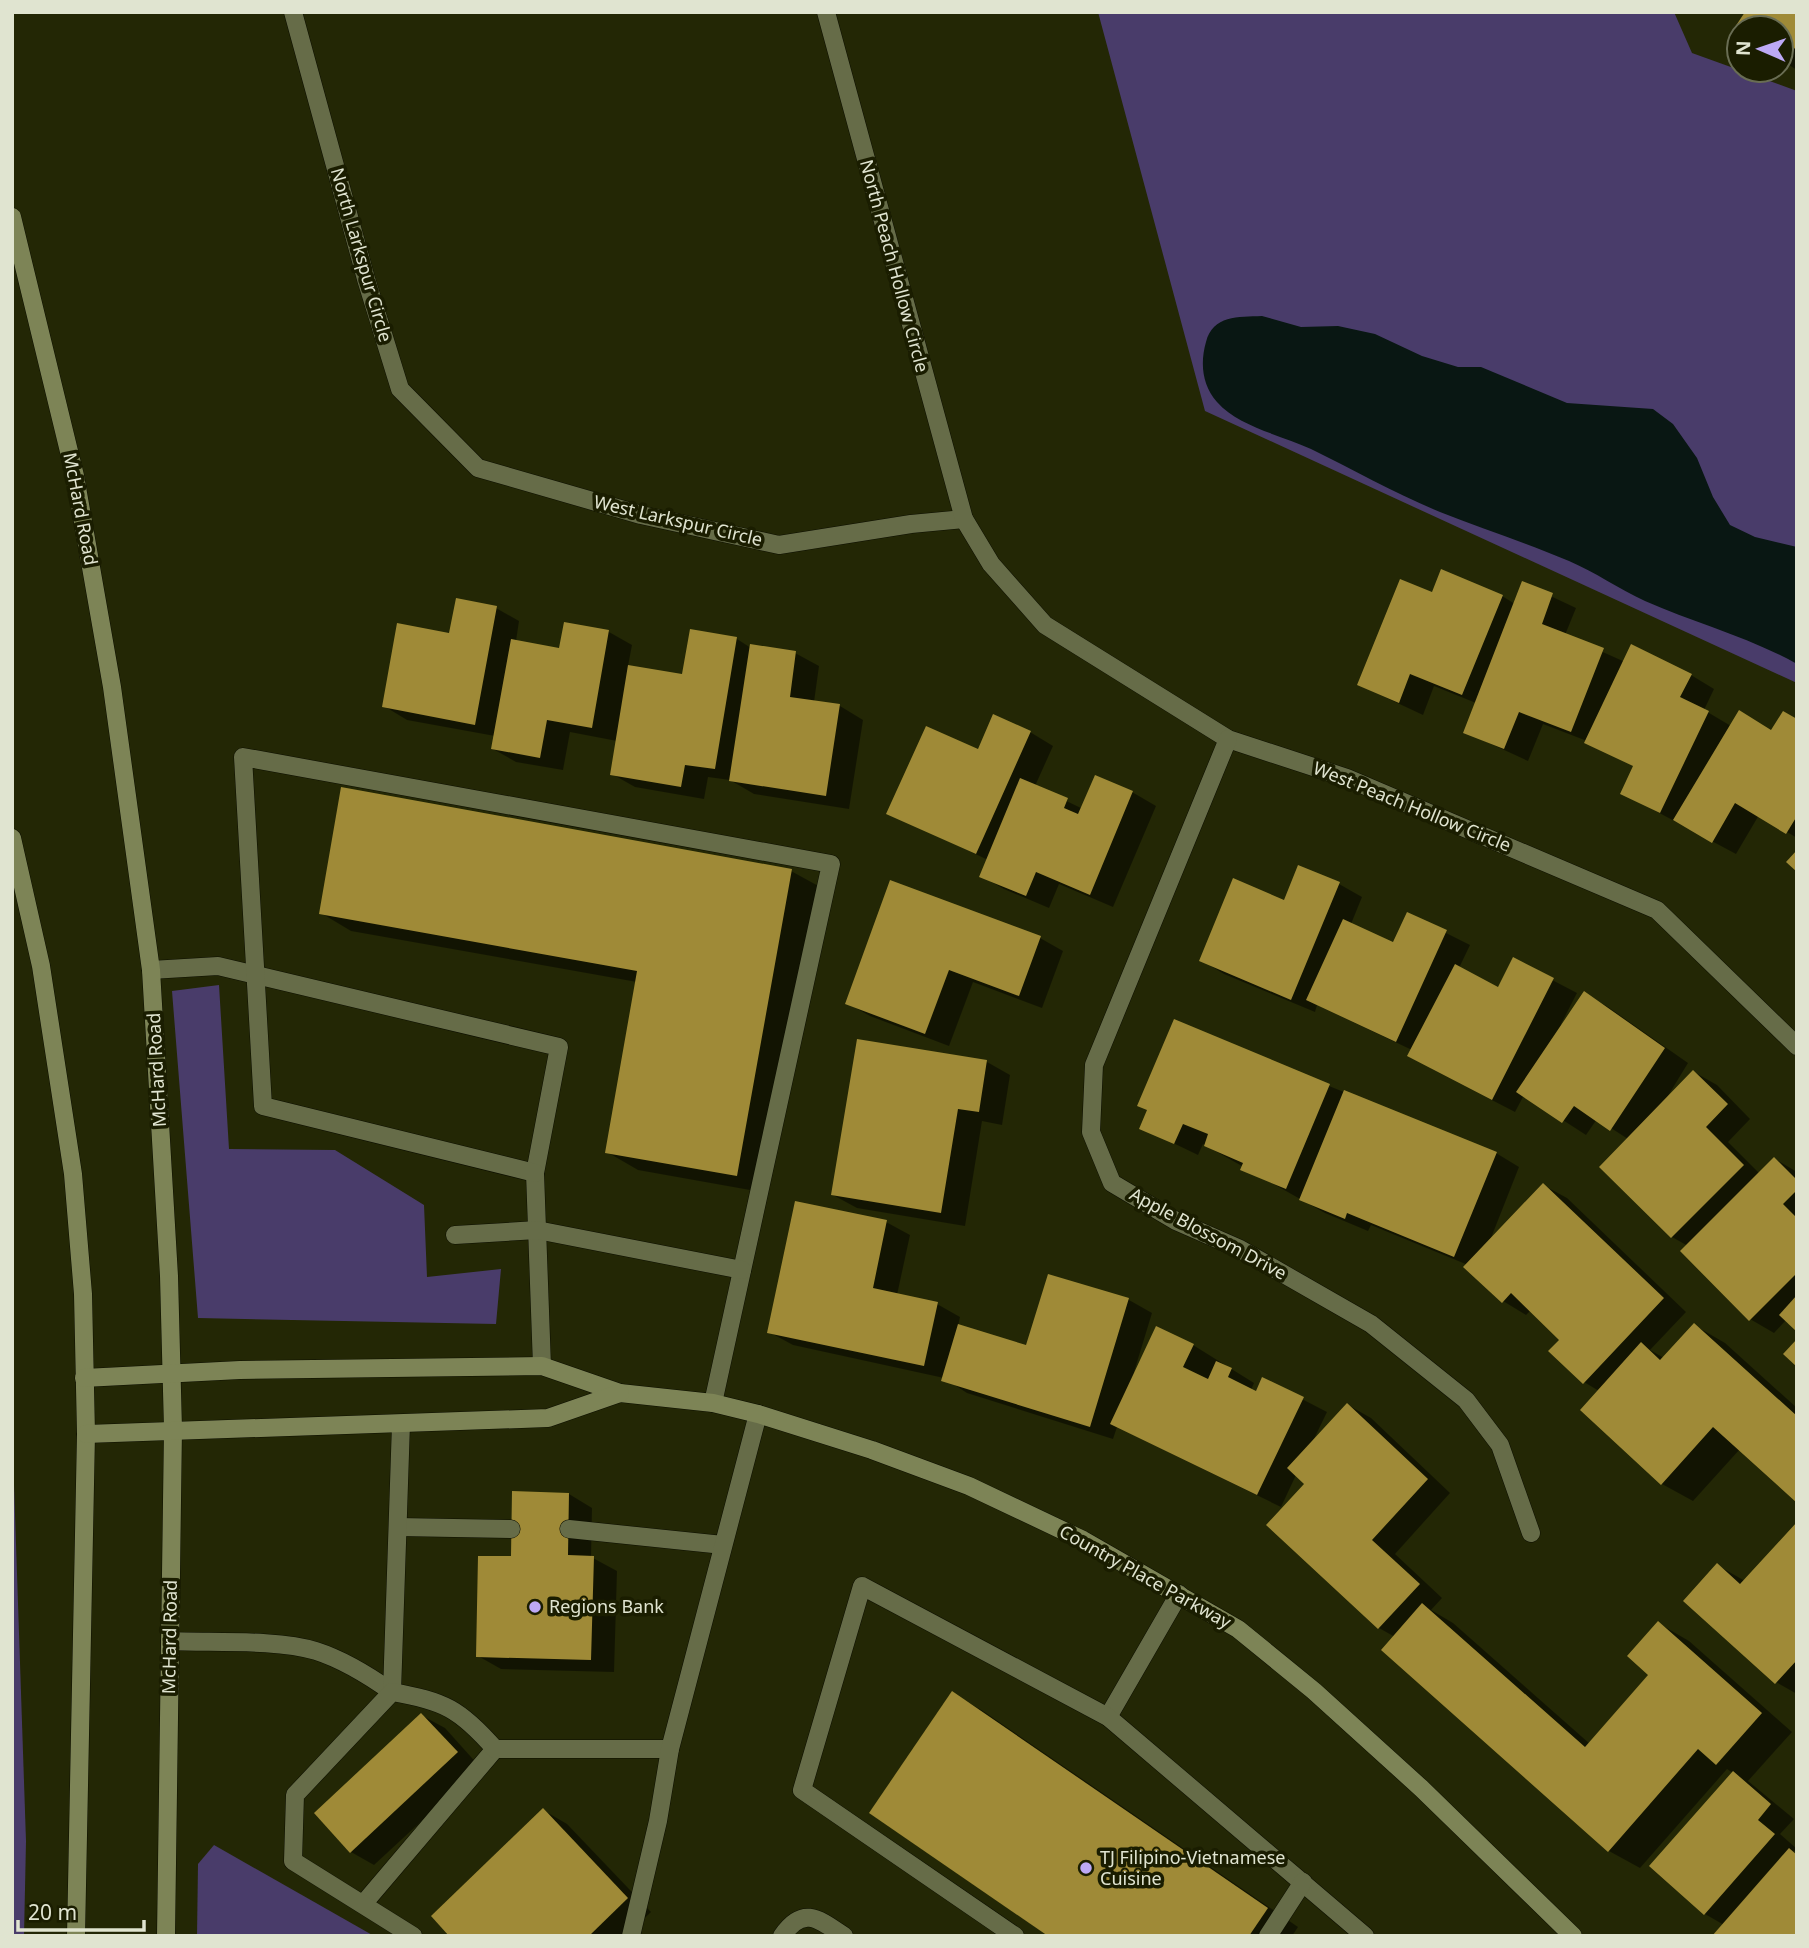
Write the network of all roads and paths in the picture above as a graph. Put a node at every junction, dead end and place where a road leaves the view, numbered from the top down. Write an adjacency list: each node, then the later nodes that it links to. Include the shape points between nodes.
1 (293, 12): 4 (street, North Larkspur Circle, via 400,389)
2 (826, 12): 5 (street, North Peach Hollow Circle)
3 (12, 218): 8 (main road, McHard Road, via 75,476 112,687)
4 (478, 468): 5 (street, West Larkspur Circle, via 641,515 779,545)
5 (964, 519): 6 (street, West Peach Hollow Circle, via 991,564 1045,625)
6 (1228, 739): 10 (street, West Peach Hollow Circle, via 1348,778 1657,910); 27 (street, Apple Blossom Drive, via 1094,1065 1091,1132 1112,1183 1371,1324 1466,1400 1500,1445)
7 (12, 838): 17 (main road, via 41,966 74,1174)
8 (151, 970): 9 (street, via 218,966); 16 (main road, McHard Road)
9 (256, 976): 11 (street, via 263,1106); 11 (street, via 559,1047); 14 (street, via 243,757 831,864)
10 (1797, 1046)
11 (535, 1173): 12 (street)
12 (537, 1230): 13 (street); 14 (street); 15 (street)
13 (455, 1235)
14 (742, 1270): 19 (street)
15 (542, 1366): 16 (main road); 18 (main road)
16 (172, 1373): 17 (main road); 22 (main road, McHard Road)
17 (84, 1378): 23 (main road)
18 (620, 1393): 19 (main road, Country Place Parkway); 21 (main road, via 548,1418)
19 (713, 1403): 20 (main road, Country Place Parkway)
20 (758, 1414): 28 (street); 29 (main road, Country Place Parkway, via 969,1486 1083,1540)
21 (401, 1424): 22 (main road); 24 (street)
22 (173, 1429): 23 (main road); 30 (main road, McHard Road)
23 (86, 1434): 37 (main road)
24 (398, 1527): 25 (street); 31 (street)
25 (511, 1529)
26 (569, 1529): 28 (street)
27 (1531, 1533)
28 (723, 1545): 34 (street)
29 (1179, 1594): 32 (street); 46 (main road, Country Place Parkway, via 1238,1629 1314,1691)
30 (170, 1641): 31 (street, via 314,1650 353,1666); 38 (main road, McHard Road)
31 (392, 1692): 33 (street, via 435,1700 473,1724); 36 (street, via 295,1795 293,1861)
32 (1108, 1717): 35 (street); 43 (street, via 862,1586 802,1790)
33 (495, 1749): 34 (street); 36 (street)
34 (670, 1749): 40 (street)
35 (1303, 1882): 44 (street); 45 (street)
36 (363, 1903): 39 (street)
37 (76, 1936)
38 (166, 1936)
39 (413, 1936)
40 (631, 1936)
41 (782, 1936): 42 (street, via 791,1922 805,1917 818,1918)
42 (844, 1936)
43 (1015, 1936)
44 (1268, 1936)
45 (1365, 1936)
46 (1573, 1936)

